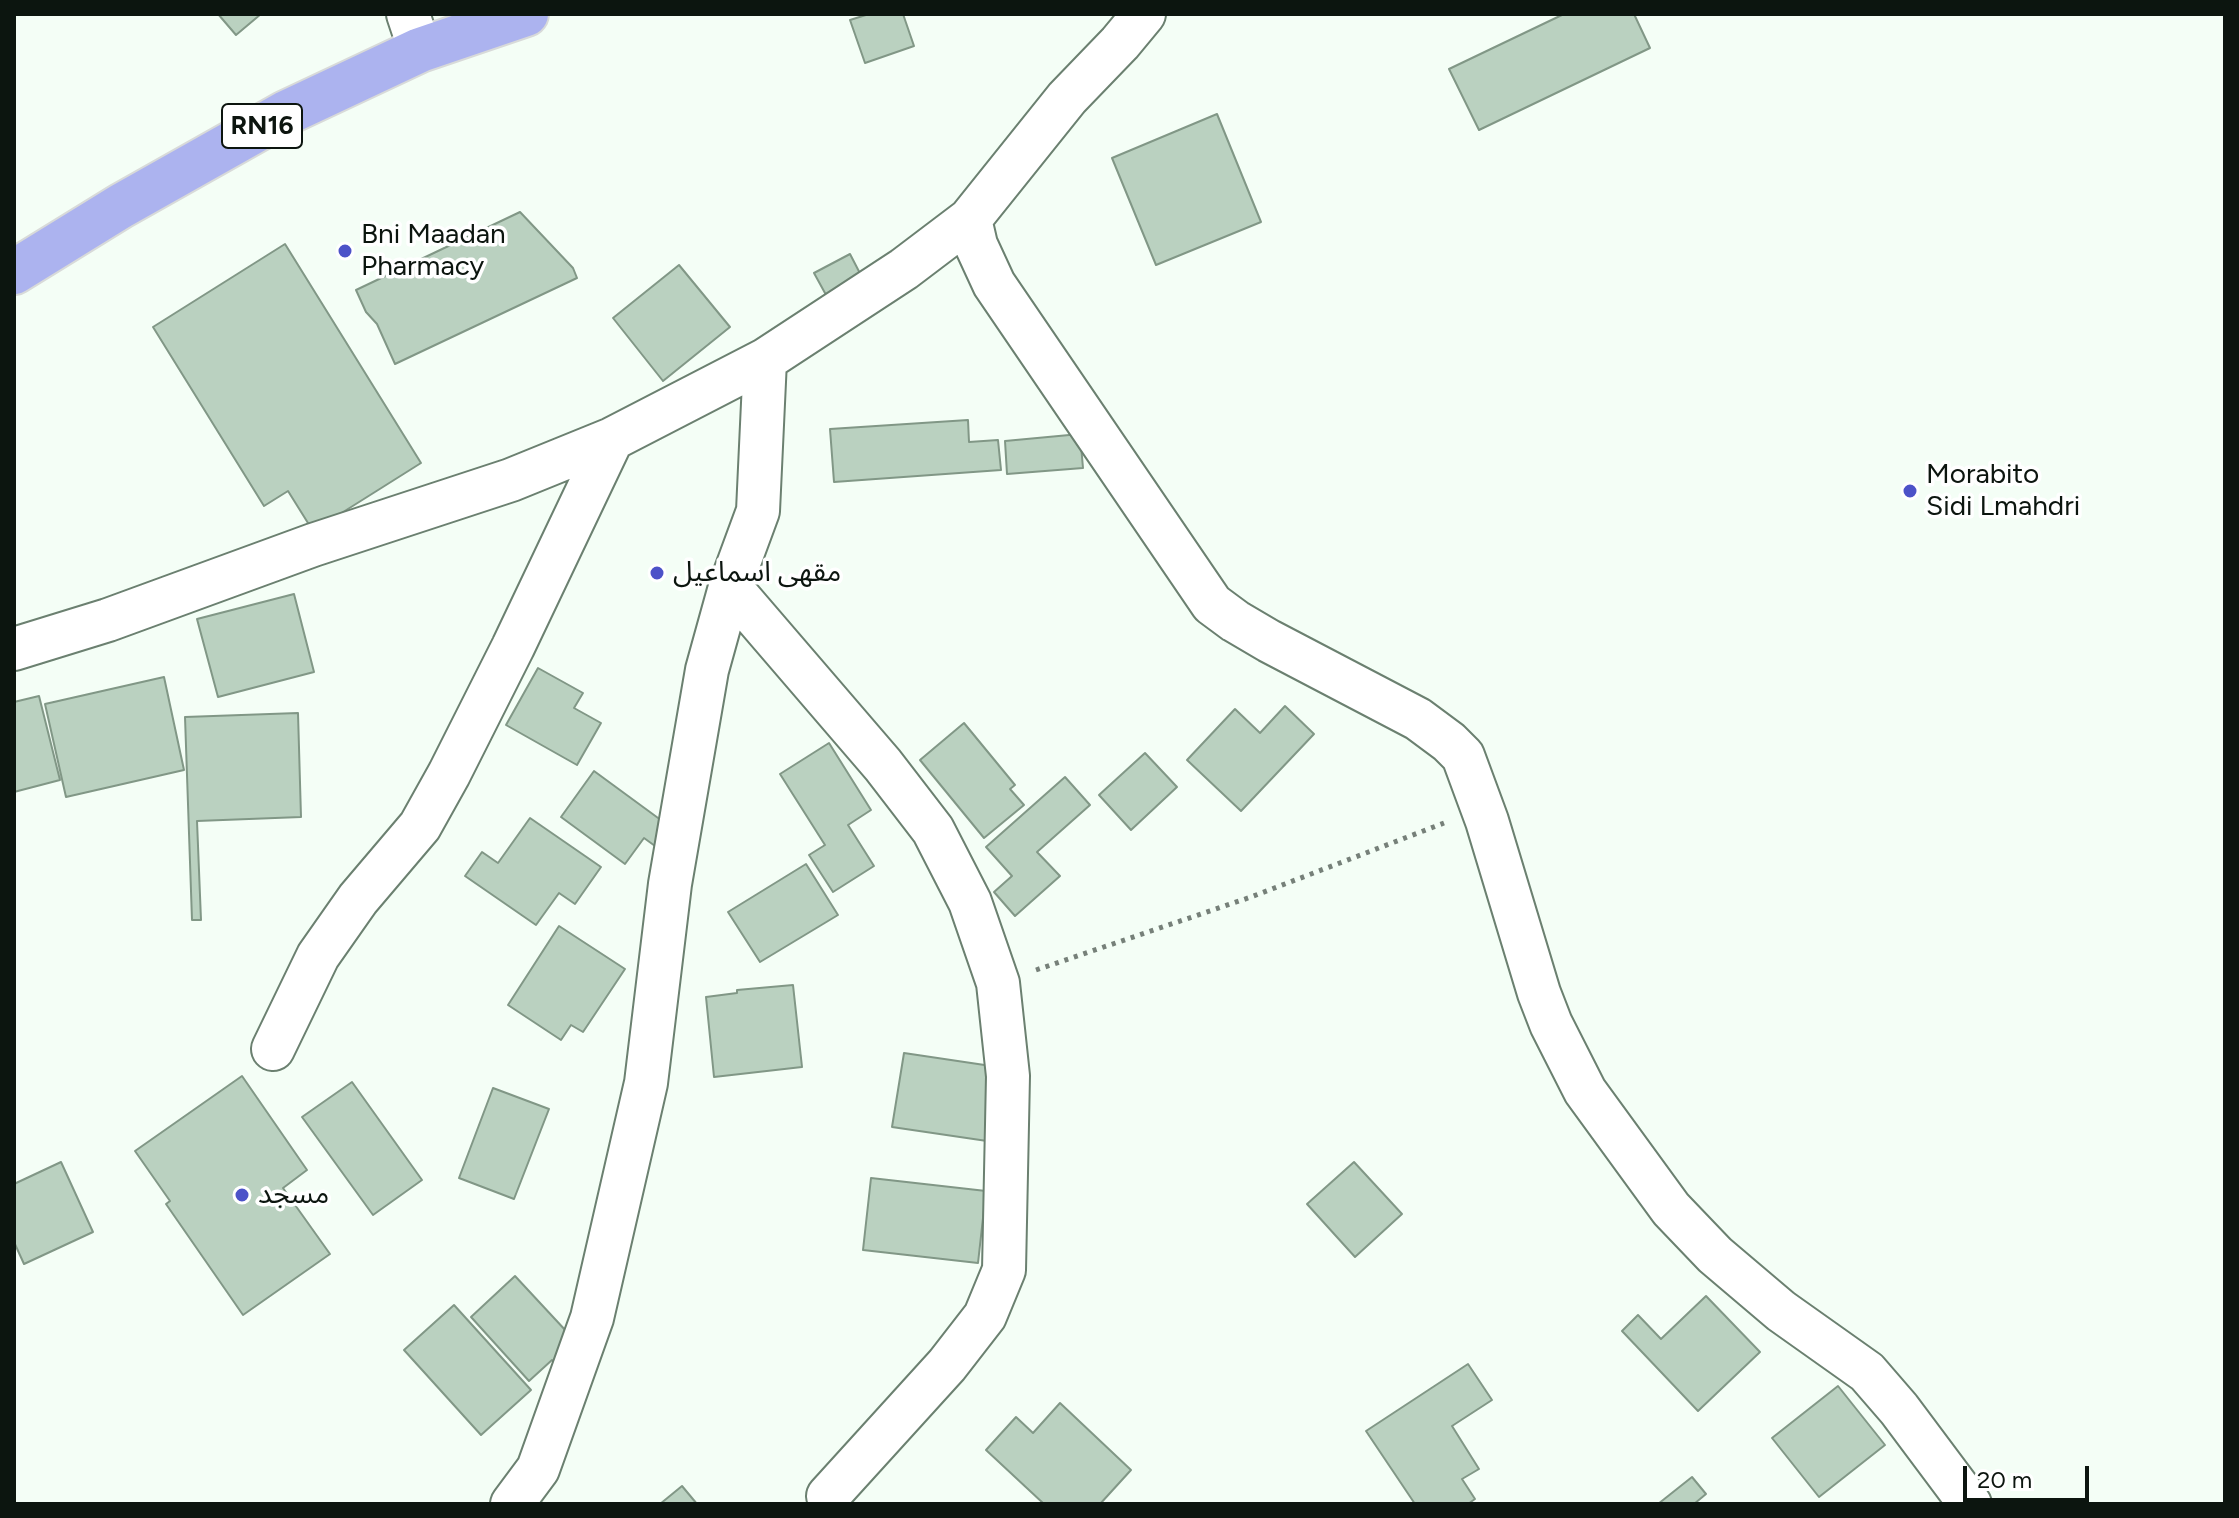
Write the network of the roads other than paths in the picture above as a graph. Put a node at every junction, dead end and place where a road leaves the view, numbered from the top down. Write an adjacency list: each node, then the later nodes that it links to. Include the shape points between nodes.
1 (526, 14): 3 (main road, RN16)
2 (1144, 14): 4 (street, via 1067,98)
3 (414, 32): 5 (main road, RN16)
4 (970, 219): 6 (street); 13 (street, via 994,284 1212,604 1269,641 1418,719 1463,756 1539,993 1585,1091 1671,1209 1781,1311 1867,1372)
5 (14, 272)
6 (765, 360): 7 (street); 8 (street, via 758,511)
7 (612, 439): 9 (street, via 511,480); 10 (street, via 420,826 318,956)
8 (730, 587): 11 (street, via 933,830 970,902 998,983 1008,1076 1004,1270 985,1316 947,1365); 12 (street, via 707,670 670,884 646,1083 592,1318 538,1469)
9 (14, 649)
10 (273, 1049)
11 (828, 1496)
12 (512, 1504)
13 (1970, 1504)

